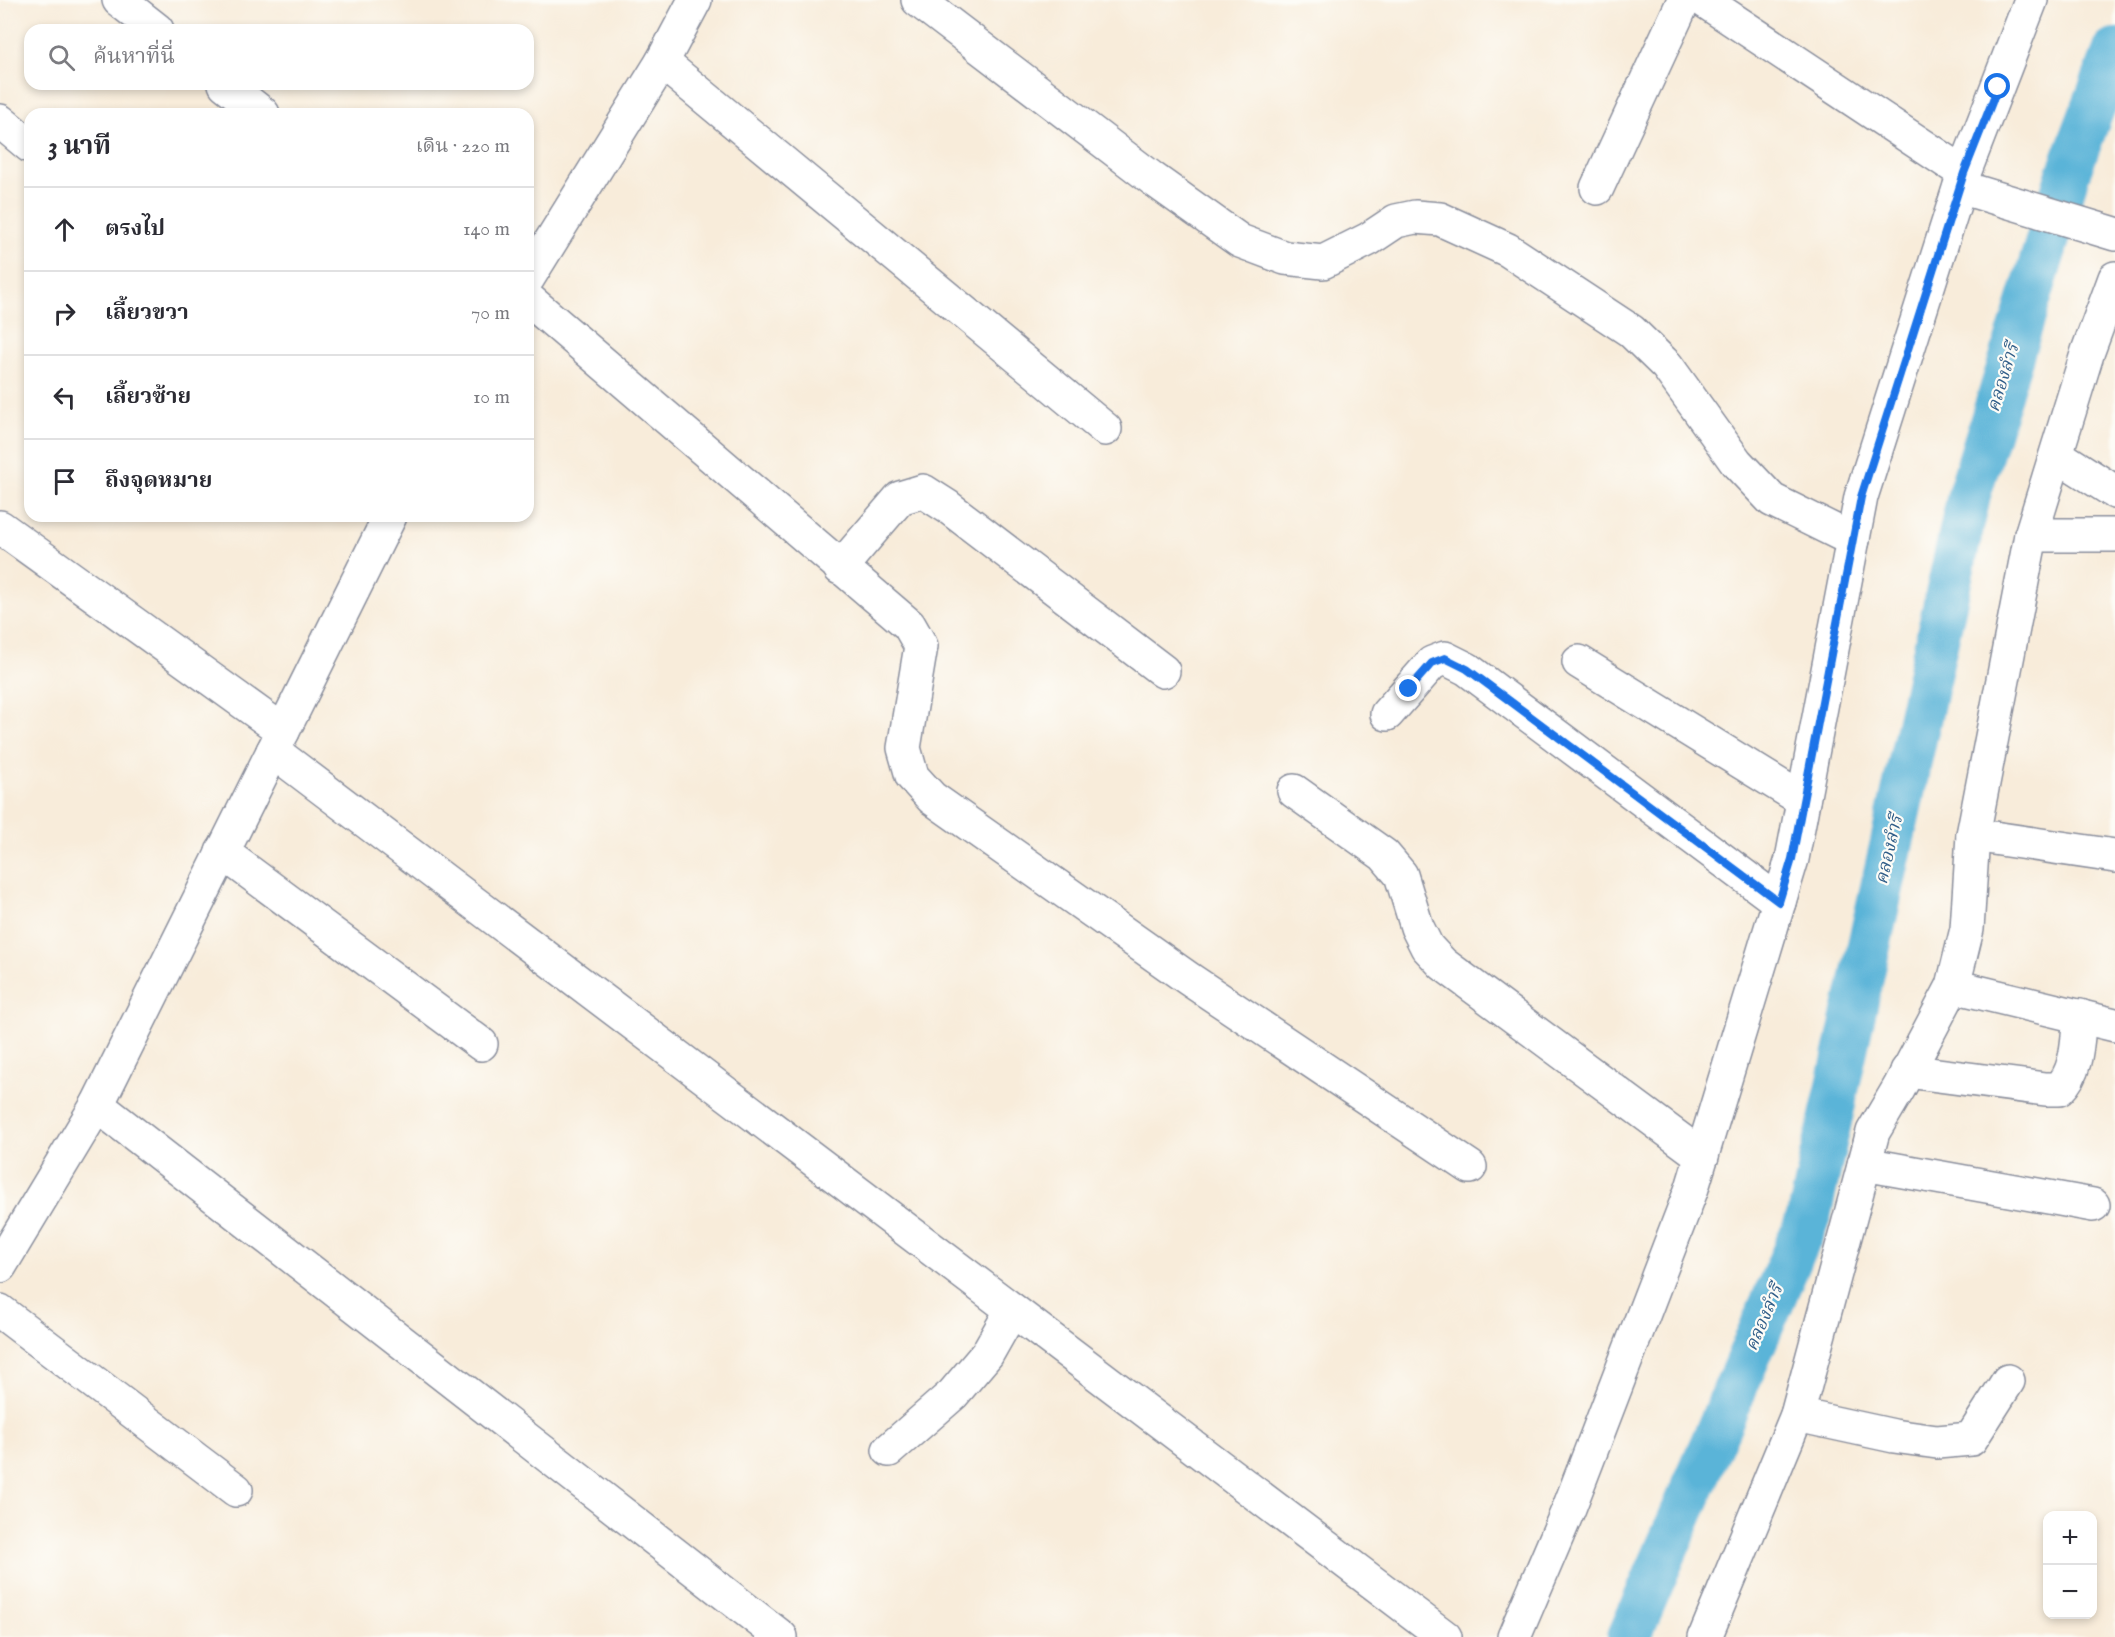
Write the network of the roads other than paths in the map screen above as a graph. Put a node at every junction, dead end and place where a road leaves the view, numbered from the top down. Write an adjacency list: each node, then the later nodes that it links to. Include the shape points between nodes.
1 (119, 0): 7 (street)
2 (695, 0): 8 (street)
3 (918, 0): 26 (street, via 1240,241 1285,258 1323,262 1396,221 1415,217 1440,219 1508,250 1631,332 1667,366 1736,462 1772,500)
4 (1684, 0): 14 (street)
5 (1703, 0): 13 (street)
6 (2031, 0): 13 (street)
7 (149, 24)
8 (662, 62): 16 (street); 19 (street)
9 (233, 90): 10 (street)
10 (255, 108)
11 (0, 121): 12 (street)
12 (24, 141)
13 (1966, 184): 15 (street); 26 (street, via 1861,497)
14 (1598, 188)
15 (2112, 233)
16 (534, 268)
17 (2115, 278): 20 (street)
18 (534, 304): 27 (street)
19 (1105, 429)
20 (2056, 455): 21 (street); 24 (street)
21 (2115, 492)
22 (387, 522): 31 (street)
23 (0, 527): 31 (street)
24 (2031, 535): 25 (street); 34 (street)
25 (2115, 536)
26 (1853, 540): 33 (street)
27 (840, 568): 29 (street, via 900,498 923,491); 46 (street, via 909,626 921,646 904,748 912,776 933,798 1189,979)
28 (1579, 662): 33 (street)
29 (1163, 671)
30 (1387, 714): 37 (street, via 1432,663 1445,658 1467,669)
31 (278, 741): 35 (street); 49 (street)
32 (1294, 791): 44 (street, via 1384,855 1401,875 1427,947 1443,964)
33 (1803, 800): 37 (street)
34 (1973, 835): 36 (street); 38 (street, via 1967,929)
35 (222, 852): 41 (street); 43 (street)
36 (2115, 856)
37 (1779, 902): 44 (street)
38 (1953, 986): 39 (street); 42 (street)
39 (2080, 1016): 40 (street); 42 (street, via 2069,1080 2060,1089)
40 (2115, 1024)
41 (480, 1044)
42 (1908, 1071): 45 (street, via 1873,1132)
43 (97, 1105): 48 (street); 55 (street)
44 (1702, 1156): 57 (street, via 1569,1508)
45 (1864, 1164): 47 (street); 52 (street)
46 (1470, 1167)
47 (2093, 1205)
48 (0, 1266)
49 (1012, 1310): 53 (street, via 987,1354 953,1394); 56 (street)
50 (0, 1311): 54 (street)
51 (2008, 1381): 52 (street, via 1971,1439 1937,1442)
52 (1797, 1415): 58 (street)
53 (889, 1450)
54 (236, 1490)
55 (781, 1637)
56 (1445, 1637)
57 (1514, 1637)
58 (1705, 1637)

